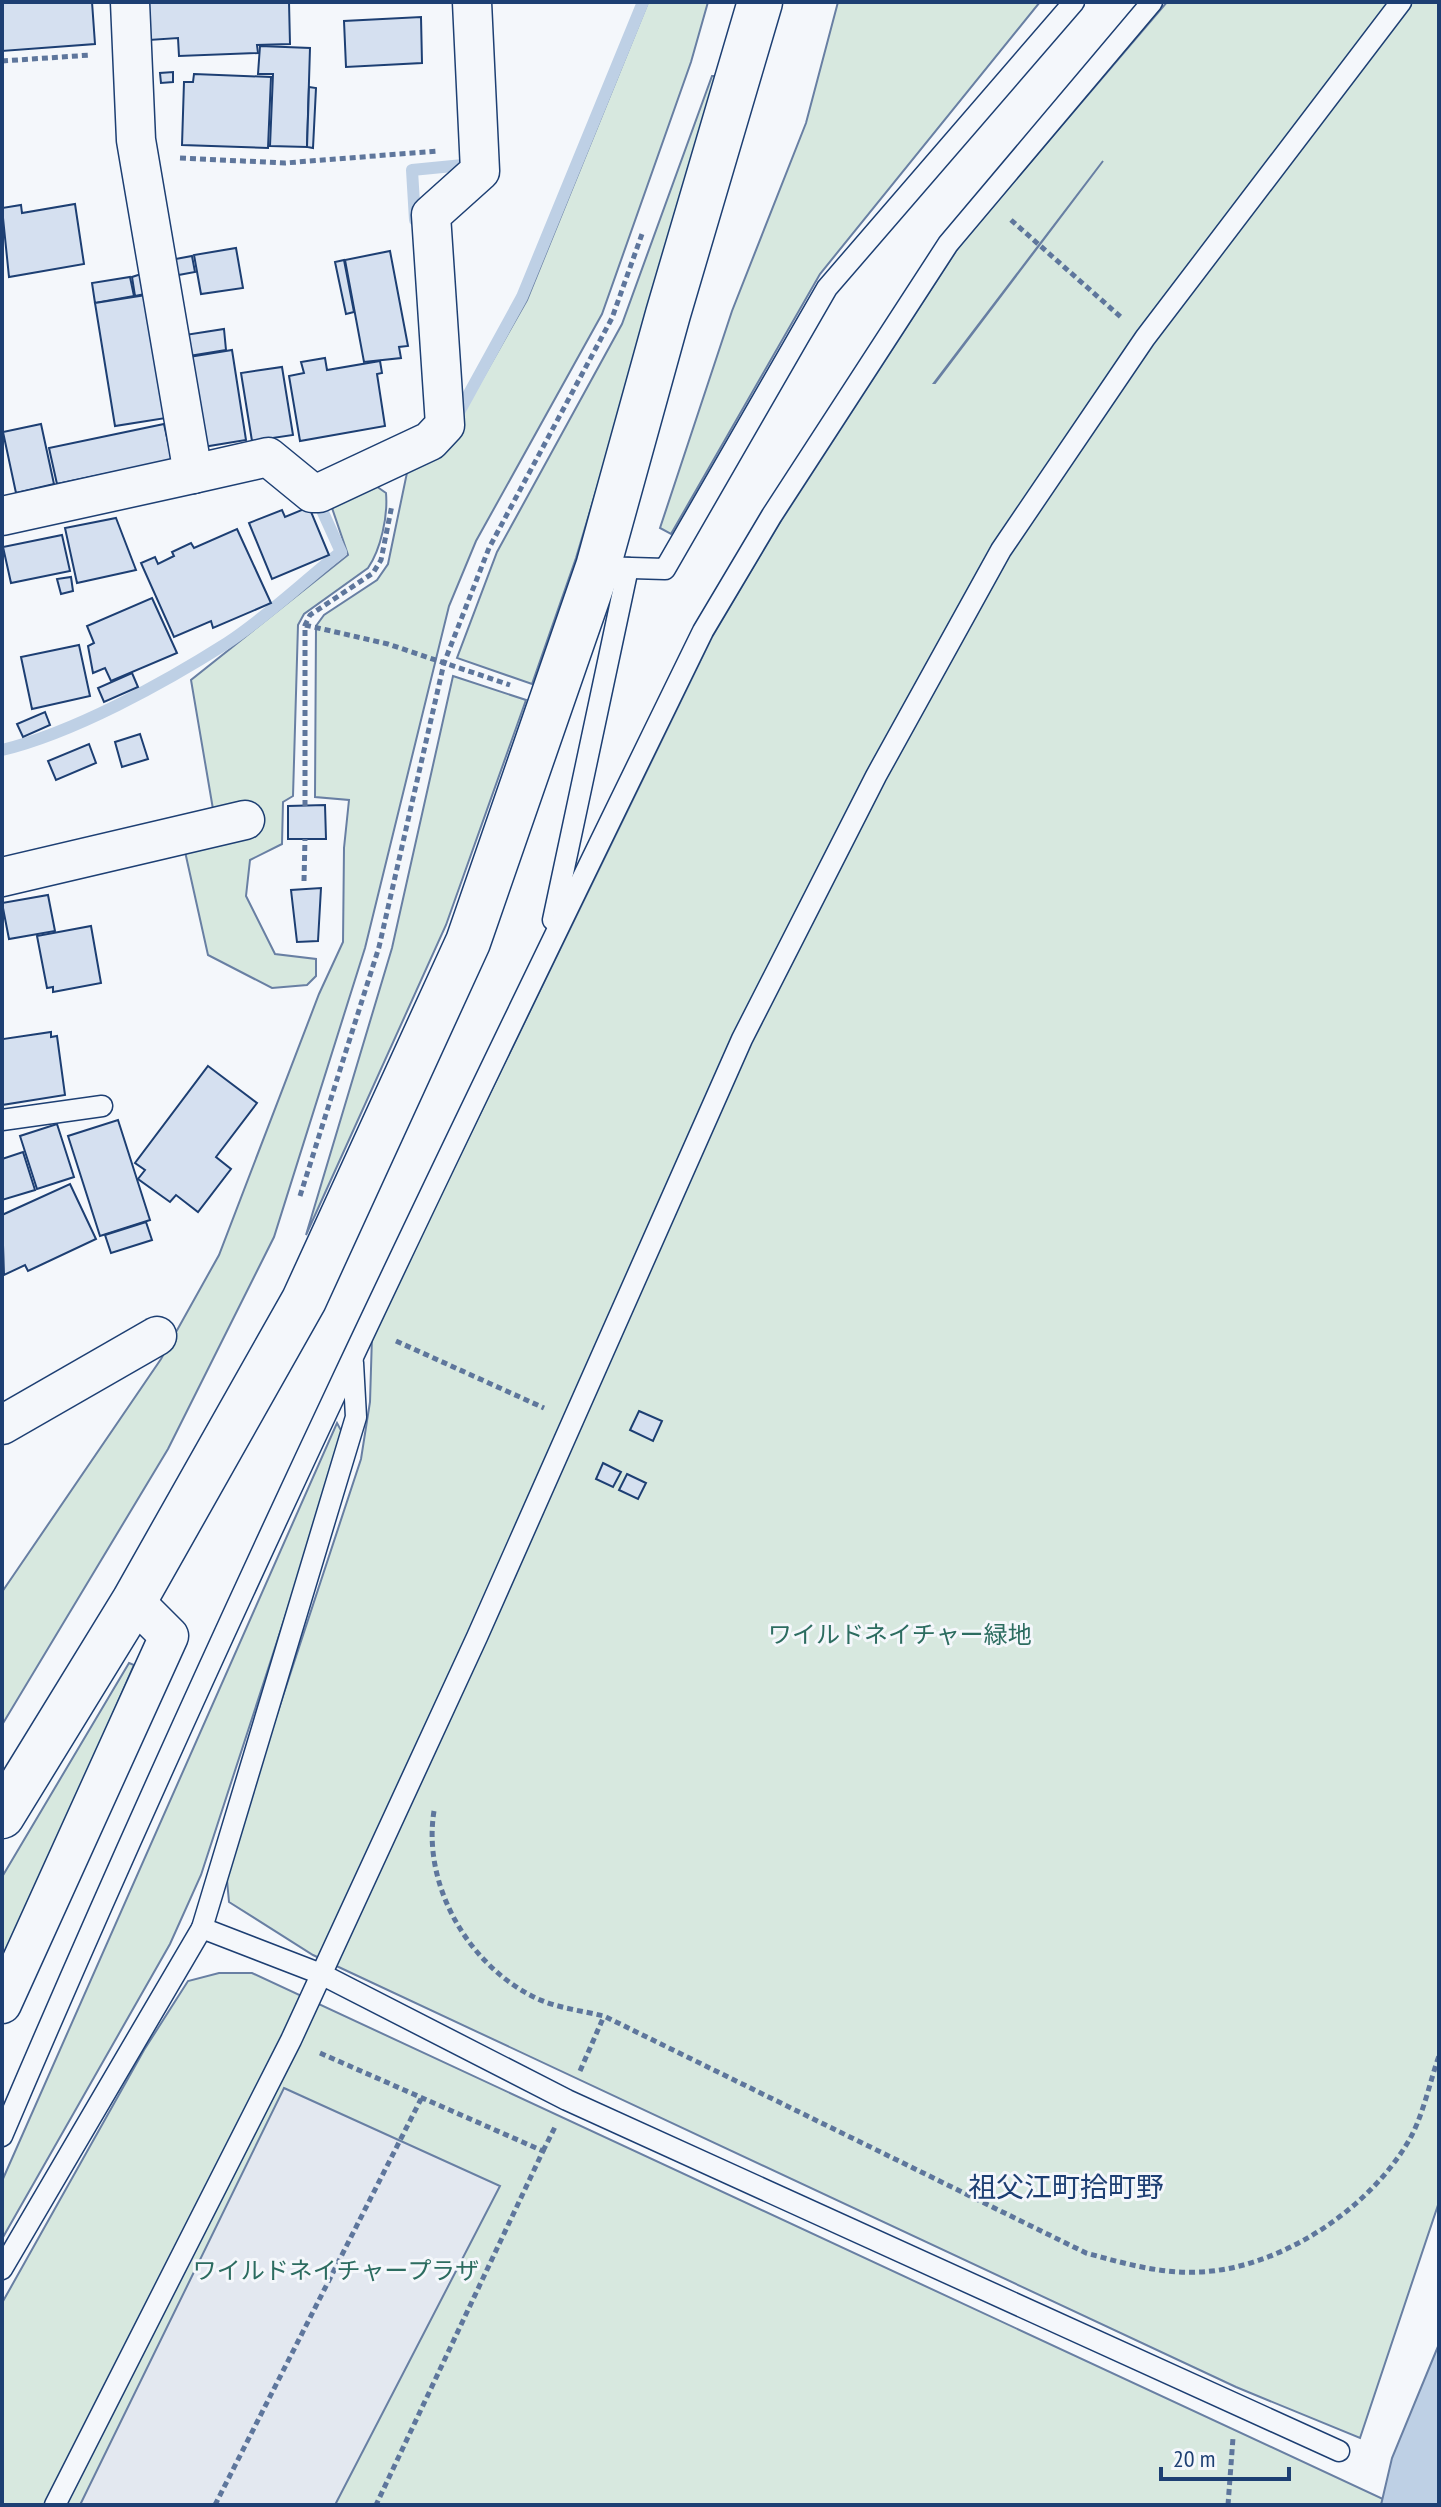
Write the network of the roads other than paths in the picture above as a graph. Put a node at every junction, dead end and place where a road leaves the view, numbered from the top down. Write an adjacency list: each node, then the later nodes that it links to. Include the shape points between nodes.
1 (130, 2): 7 (street, via 138,157)
2 (472, 2): 7 (street, via 480,171 431,215 445,425 430,441 319,493 312,493 268,457)
3 (760, 2): 9 (street, via 668,314)
4 (1074, 2): 9 (lane, via 827,288 665,569)
5 (1152, 2): 12 (lane, via 948,244 772,515 703,631)
6 (1401, 2): 21 (lane, via 1145,338 1001,550 876,776 742,1039)
7 (193, 474): 8 (street)
8 (2, 516)
9 (613, 568): 12 (lane); 18 (street, via 461,956 304,1300)
10 (245, 820): 11 (street)
11 (2, 877)
12 (547, 952): 16 (lane)
13 (102, 1106): 14 (lane)
14 (2, 1120)
15 (157, 1336): 17 (street)
16 (353, 1361): 20 (lane, via 356,1417); 23 (lane, via 148,1797)
17 (2, 1425)
18 (134, 1601): 19 (street); 22 (street, via 169,1636)
19 (2, 1816)
20 (202, 1928): 21 (lane); 24 (lane)
21 (321, 1974): 25 (lane, via 567,2100); 26 (lane)
22 (2, 2004)
23 (2, 2136)
24 (2, 2269)
25 (1339, 2451)
26 (55, 2505)

